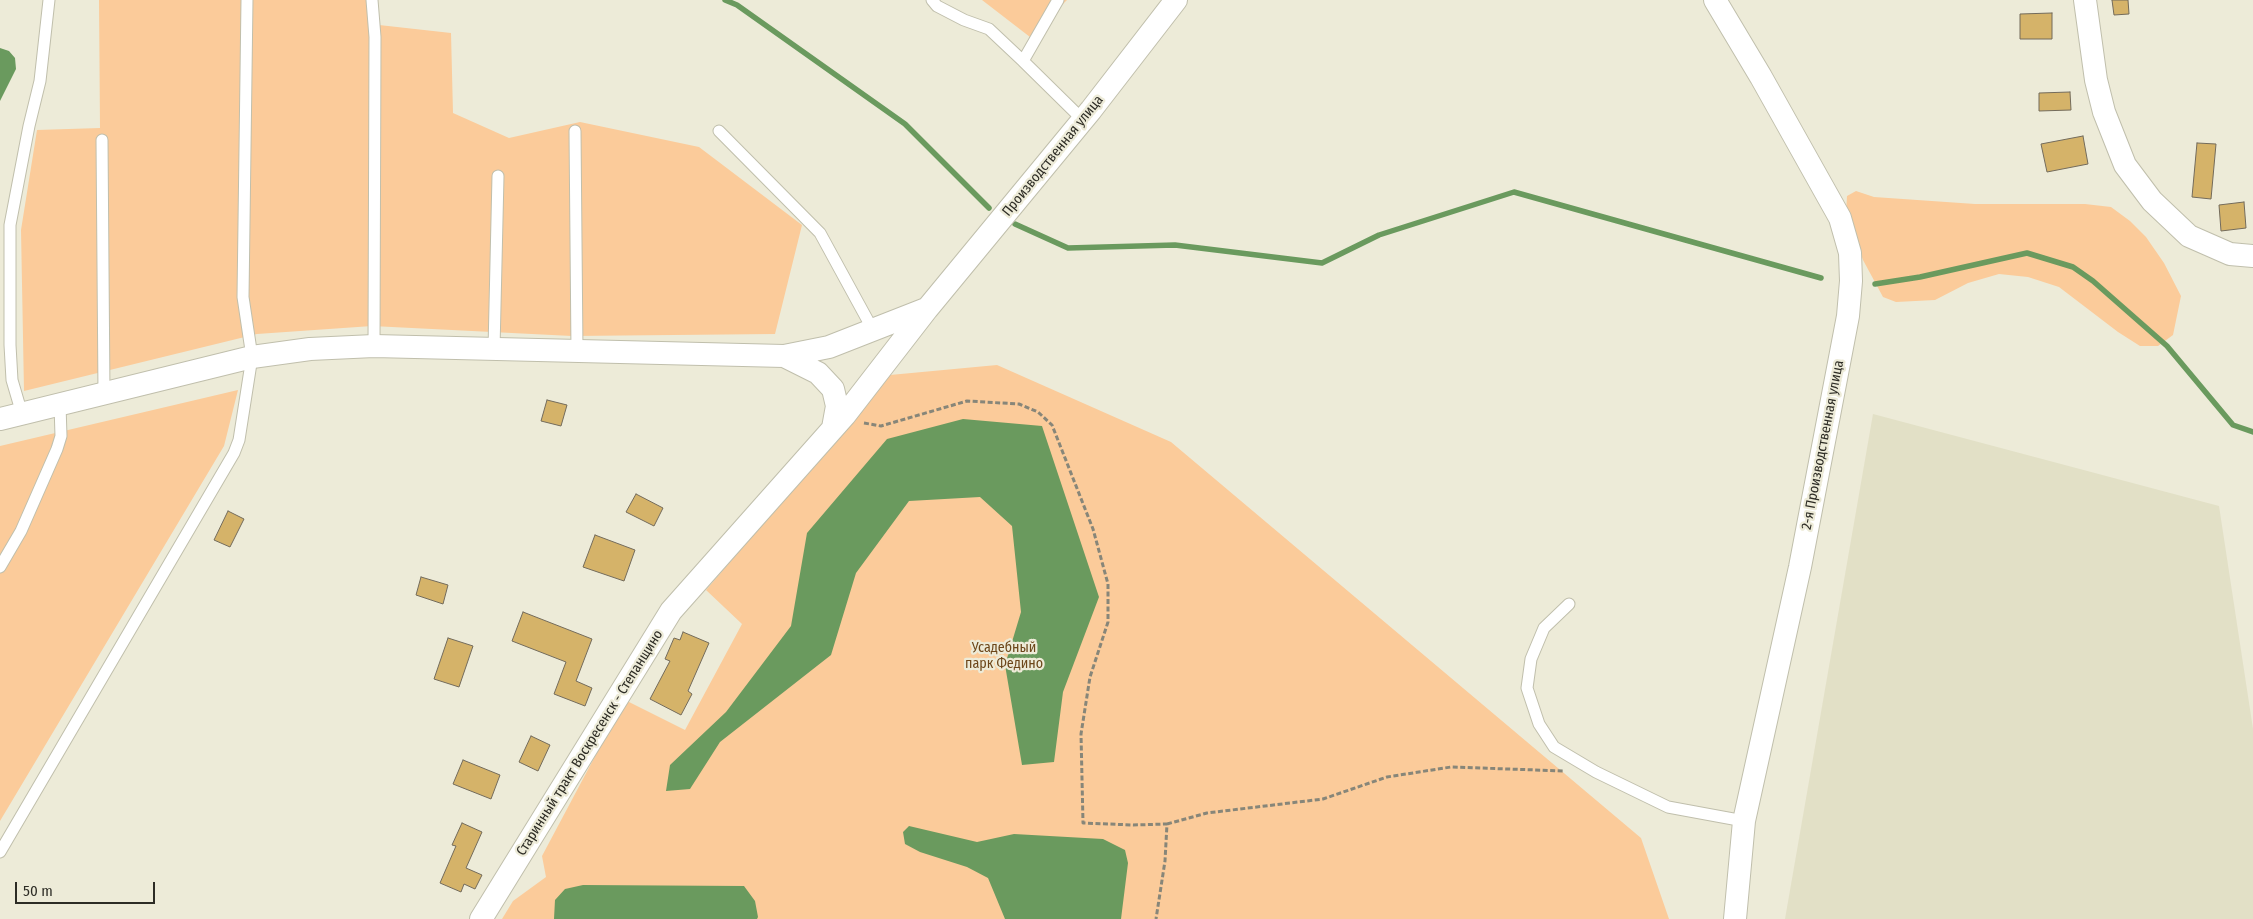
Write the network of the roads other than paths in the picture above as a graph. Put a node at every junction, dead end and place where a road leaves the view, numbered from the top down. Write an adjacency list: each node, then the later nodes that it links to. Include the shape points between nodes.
1 (49, 0): 25 (lane, via 40,81 10,225 10,353 12,380)
2 (247, 0): 21 (lane, via 243,297)
3 (372, 0): 18 (lane, via 375,38)
4 (932, 0): 9 (lane, via 964,20 989,29)
5 (1058, 0): 9 (lane)
6 (1176, 0): 10 (street, Производственная улица)
7 (1715, 0): 30 (street, 2-я Производственная улица, via 1840,218 1850,253 1851,281 1848,316 1800,568)
8 (2085, 0): 15 (street, via 2096,80 2104,112 2125,165 2152,201 2190,236 2230,254)
9 (1023, 61): 10 (lane)
10 (1083, 120): 16 (street, Производственная улица)
11 (575, 131): 20 (lane)
12 (720, 131): 17 (lane, via 820,233)
13 (102, 140): 23 (lane)
14 (498, 176): 19 (lane)
15 (2253, 256)
16 (927, 309): 17 (street); 27 (street, Производственная улица)
17 (873, 330): 22 (street, via 829,347)
18 (374, 346): 19 (street); 21 (street)
19 (494, 349): 20 (street)
20 (577, 351): 22 (street)
21 (252, 356): 23 (street); 31 (lane, via 240,440 234,453)
22 (784, 356): 27 (street, via 818,373 833,388)
23 (104, 394): 24 (street)
24 (60, 405): 25 (street); 28 (lane, via 61,436 57,449 21,531)
25 (22, 414): 26 (street)
26 (0, 420)
27 (839, 422): 32 (street, Старинный тракт Воскресенск - Степанщино, via 671,611)
28 (0, 567)
29 (1569, 604): 30 (lane, via 1544,628 1531,659 1527,688 1539,724 1554,747 1596,772 1668,807)
30 (1744, 821): 33 (street, 2-я Производственная улица)
31 (0, 852)
32 (481, 919)
33 (1735, 919)

